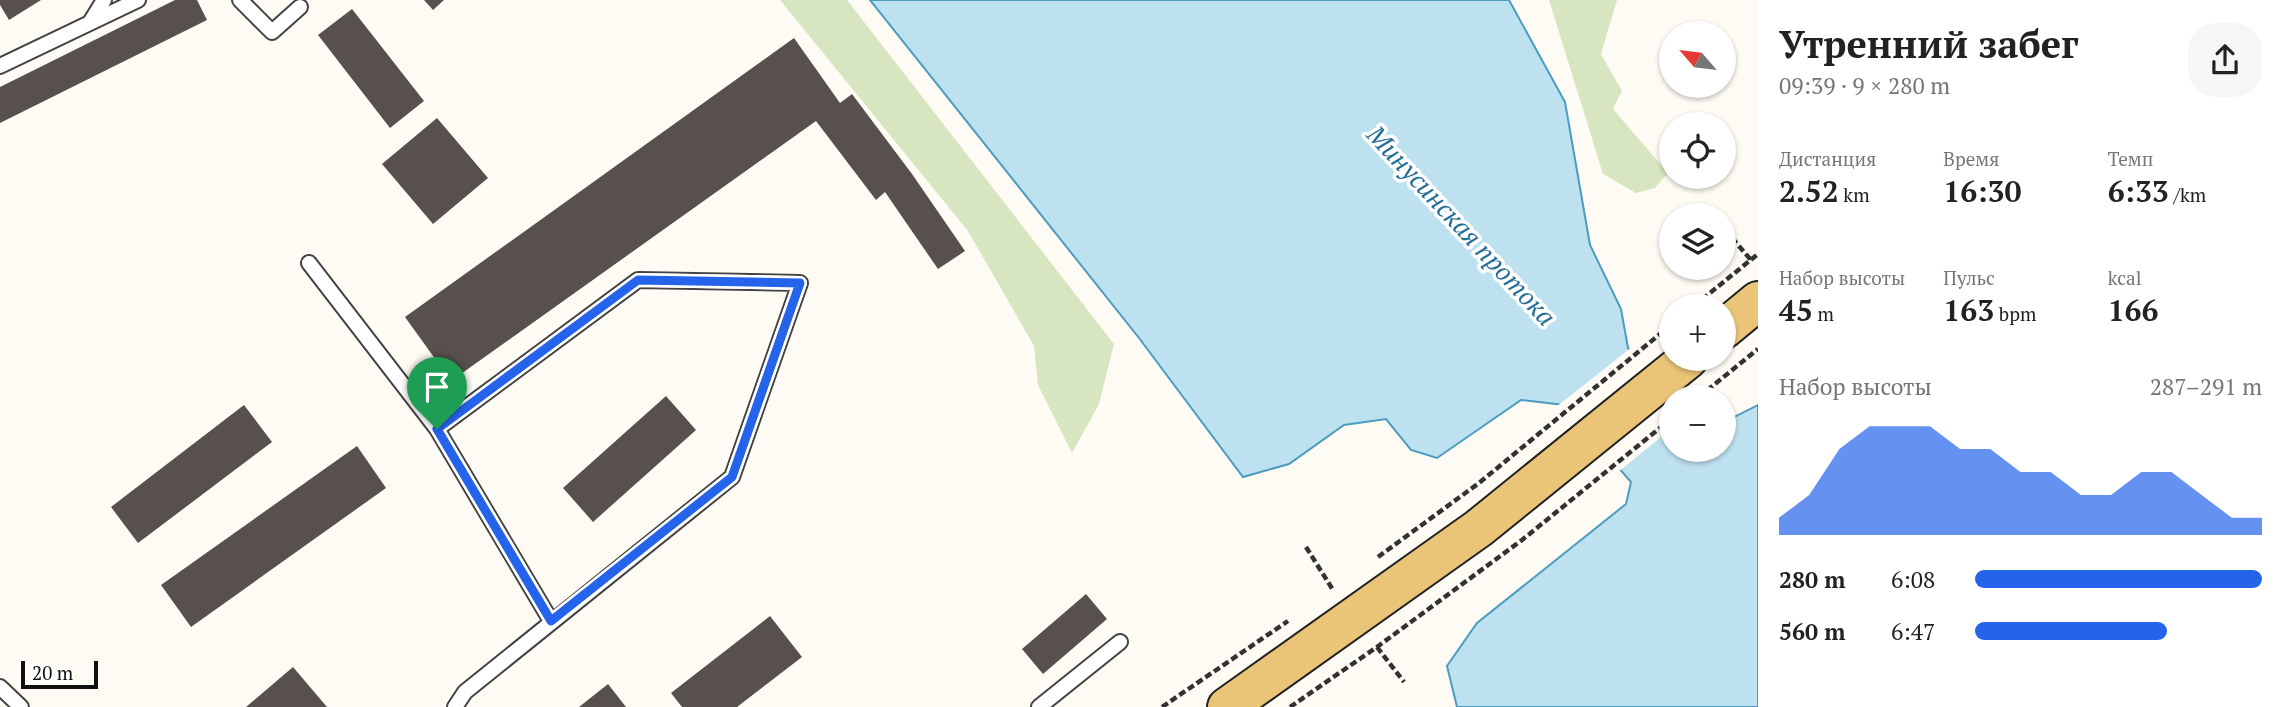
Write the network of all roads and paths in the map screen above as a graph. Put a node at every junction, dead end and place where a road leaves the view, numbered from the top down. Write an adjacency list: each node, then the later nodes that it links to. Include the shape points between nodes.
1 (104, 0): 5 (lane)
2 (138, 0): 5 (lane)
3 (240, 0): 4 (lane, via 272,32)
4 (300, 7)
5 (91, 21): 6 (lane)
6 (0, 66)
7 (1736, 243): 9 (path)
8 (1758, 254): 9 (path)
9 (1751, 260): 11 (path)
10 (309, 263): 18 (lane)
11 (1709, 294)
12 (1758, 301): 13 (main road)
13 (1736, 319)
14 (1659, 335): 20 (path, via 1479,483)
15 (1758, 349): 17 (path)
16 (1673, 371): 32 (main road, via 1479,528)
17 (1714, 385)
18 (437, 429): 23 (lane); 23 (lane, via 638,280 800,283 732,477)
19 (1306, 547): 21 (path, via 1334,590)
20 (1367, 565)
21 (1322, 598)
22 (1299, 614): 31 (path)
23 (551, 621): 29 (lane, via 465,692)
24 (1120, 642): 30 (lane)
25 (1377, 647): 26 (path)
26 (1404, 682)
27 (0, 687): 28 (lane)
28 (21, 707)
29 (455, 707)
30 (1039, 707)
31 (1162, 707)
32 (1227, 707)

